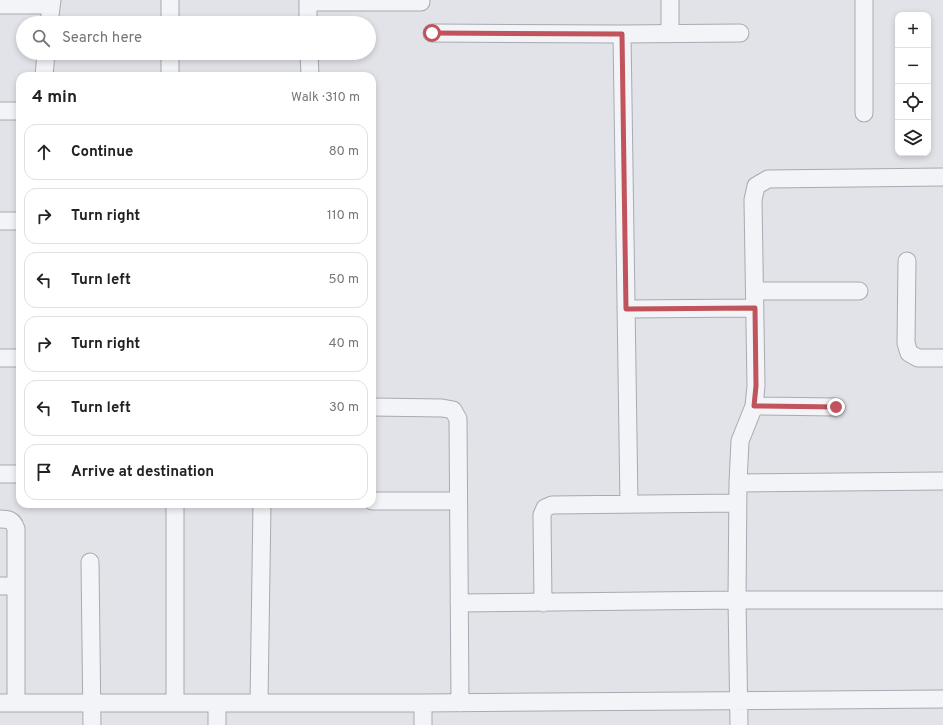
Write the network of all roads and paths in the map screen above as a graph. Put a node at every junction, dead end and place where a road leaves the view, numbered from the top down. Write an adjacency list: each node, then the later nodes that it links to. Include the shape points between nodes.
1 (170, 0): 10 (street)
2 (670, 0): 15 (street)
3 (864, 0): 24 (street)
4 (308, 1): 5 (street); 11 (street)
5 (392, 1): 7 (street)
6 (52, 2): 8 (street); 9 (street)
7 (421, 2)
8 (0, 5)
9 (50, 16)
10 (170, 16)
11 (308, 16)
12 (432, 33): 14 (street)
13 (740, 33): 15 (street)
14 (622, 34): 15 (street); 30 (street)
15 (670, 34)
16 (45, 60): 19 (street)
17 (170, 60): 20 (street)
18 (309, 60): 21 (street)
19 (44, 72)
20 (170, 72)
21 (310, 72)
22 (0, 111): 23 (street)
23 (16, 111)
24 (864, 113)
25 (943, 177): 28 (street, via 768,179 756,186 753,200)
26 (907, 260): 33 (street, via 906,343 909,353 918,358)
27 (859, 291): 28 (street)
28 (755, 292): 29 (street)
29 (755, 308): 30 (street); 34 (street)
30 (626, 309): 43 (street)
31 (0, 358): 32 (street)
32 (16, 358)
33 (943, 358)
34 (754, 406): 36 (street); 40 (street, via 740,441)
35 (376, 407): 41 (street, via 453,410 458,419)
36 (836, 407)
37 (0, 474): 38 (street)
38 (16, 474)
39 (943, 481): 40 (street)
40 (738, 483): 44 (street)
41 (458, 500): 42 (street); 53 (street)
42 (376, 501)
43 (629, 504): 44 (street); 52 (street, via 552,505 545,508 542,514)
44 (737, 504): 50 (street)
45 (175, 508): 57 (street)
46 (262, 508): 61 (street)
47 (0, 519): 49 (street, via 8,519 14,523 16,529)
48 (90, 562): 59 (street)
49 (8, 586): 54 (street)
50 (737, 600): 51 (street); 52 (street); 56 (street)
51 (943, 600)
52 (543, 602): 53 (street)
53 (459, 603): 63 (street)
54 (8, 620): 58 (street)
55 (943, 699): 56 (street)
56 (738, 700): 63 (street); 67 (street)
57 (175, 702): 59 (street); 60 (street)
58 (8, 703): 59 (street)
59 (92, 703): 64 (street)
60 (217, 703): 61 (street); 65 (street)
61 (259, 703): 62 (street)
62 (423, 703): 63 (street); 66 (street)
63 (460, 703)
64 (92, 725)
65 (217, 725)
66 (423, 725)
67 (739, 725)

